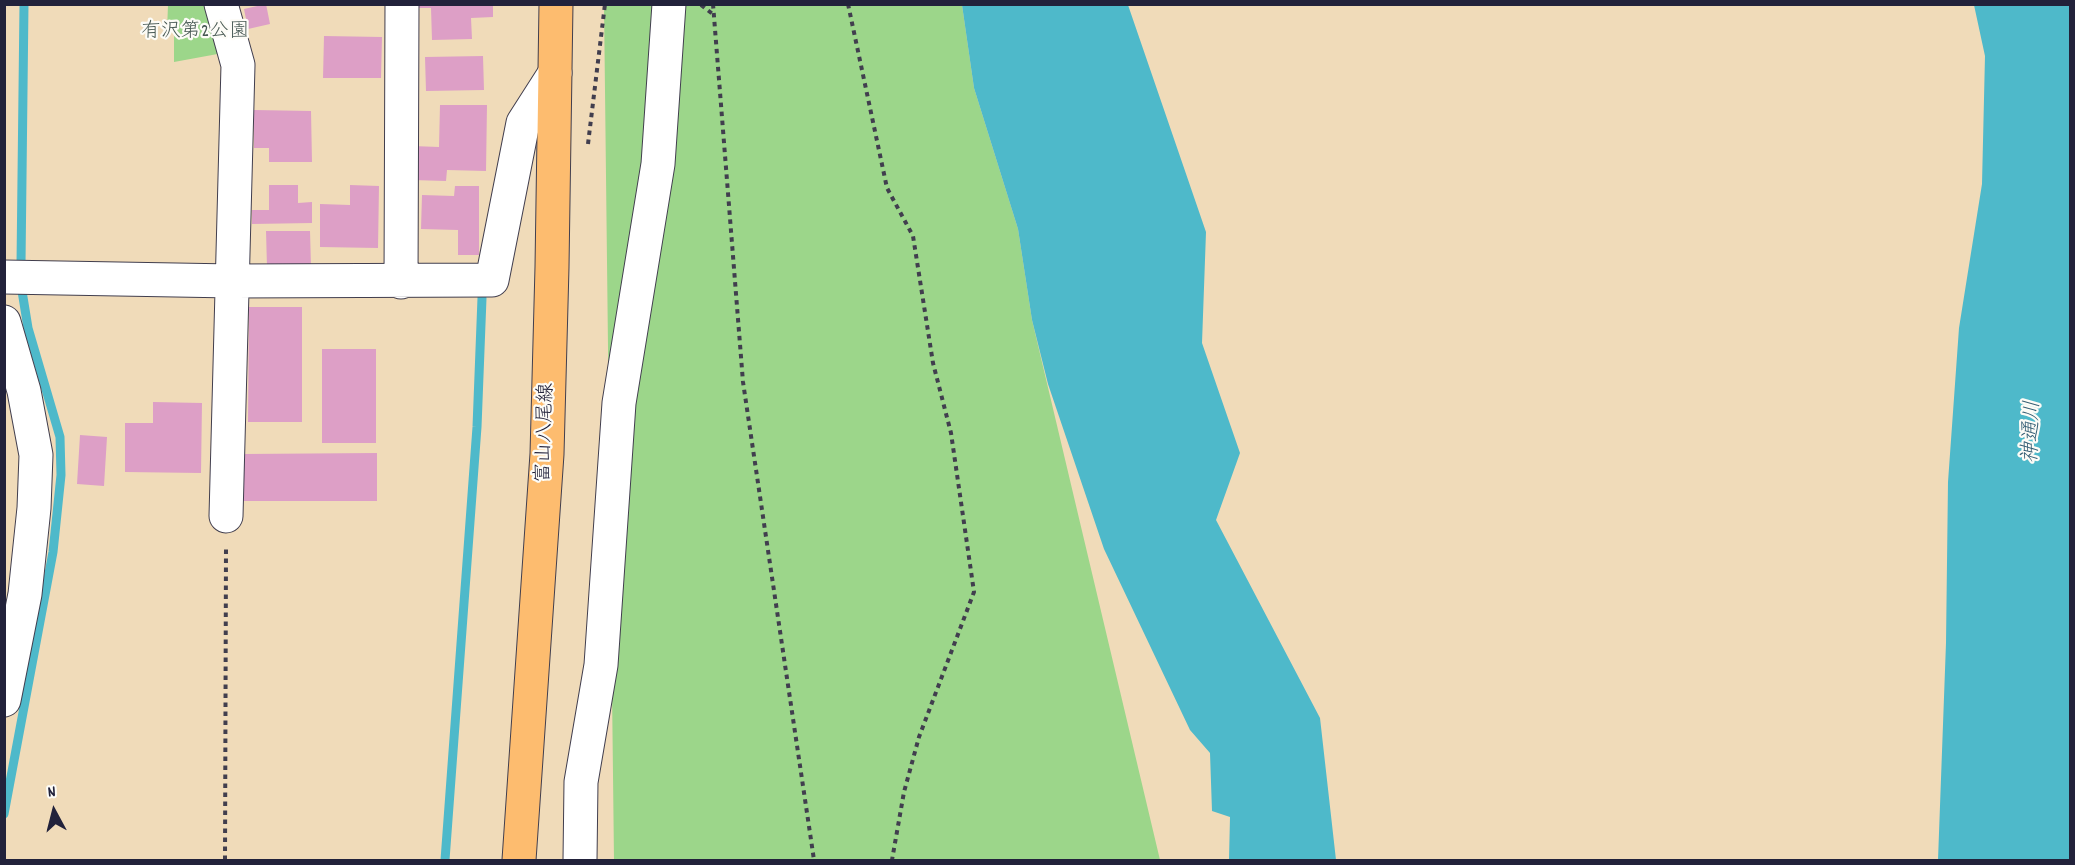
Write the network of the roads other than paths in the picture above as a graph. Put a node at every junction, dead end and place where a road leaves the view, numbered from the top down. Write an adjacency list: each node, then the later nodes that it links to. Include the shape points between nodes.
1 (221, 4): 7 (street, via 238,65)
2 (402, 4): 8 (street)
3 (556, 4): 5 (main road, 富山八尾線)
4 (669, 4): 13 (street, via 658,164 619,403 601,665 581,782)
5 (555, 73): 8 (street, via 523,123 492,280); 12 (main road, 富山八尾線, via 547,454)
6 (4, 277): 7 (street)
7 (233, 281): 8 (street); 10 (street)
8 (401, 282)
9 (4, 322): 11 (street, via 24,390 36,455 25,594)
10 (226, 516)
11 (4, 700)
12 (519, 861)
13 (580, 861)

